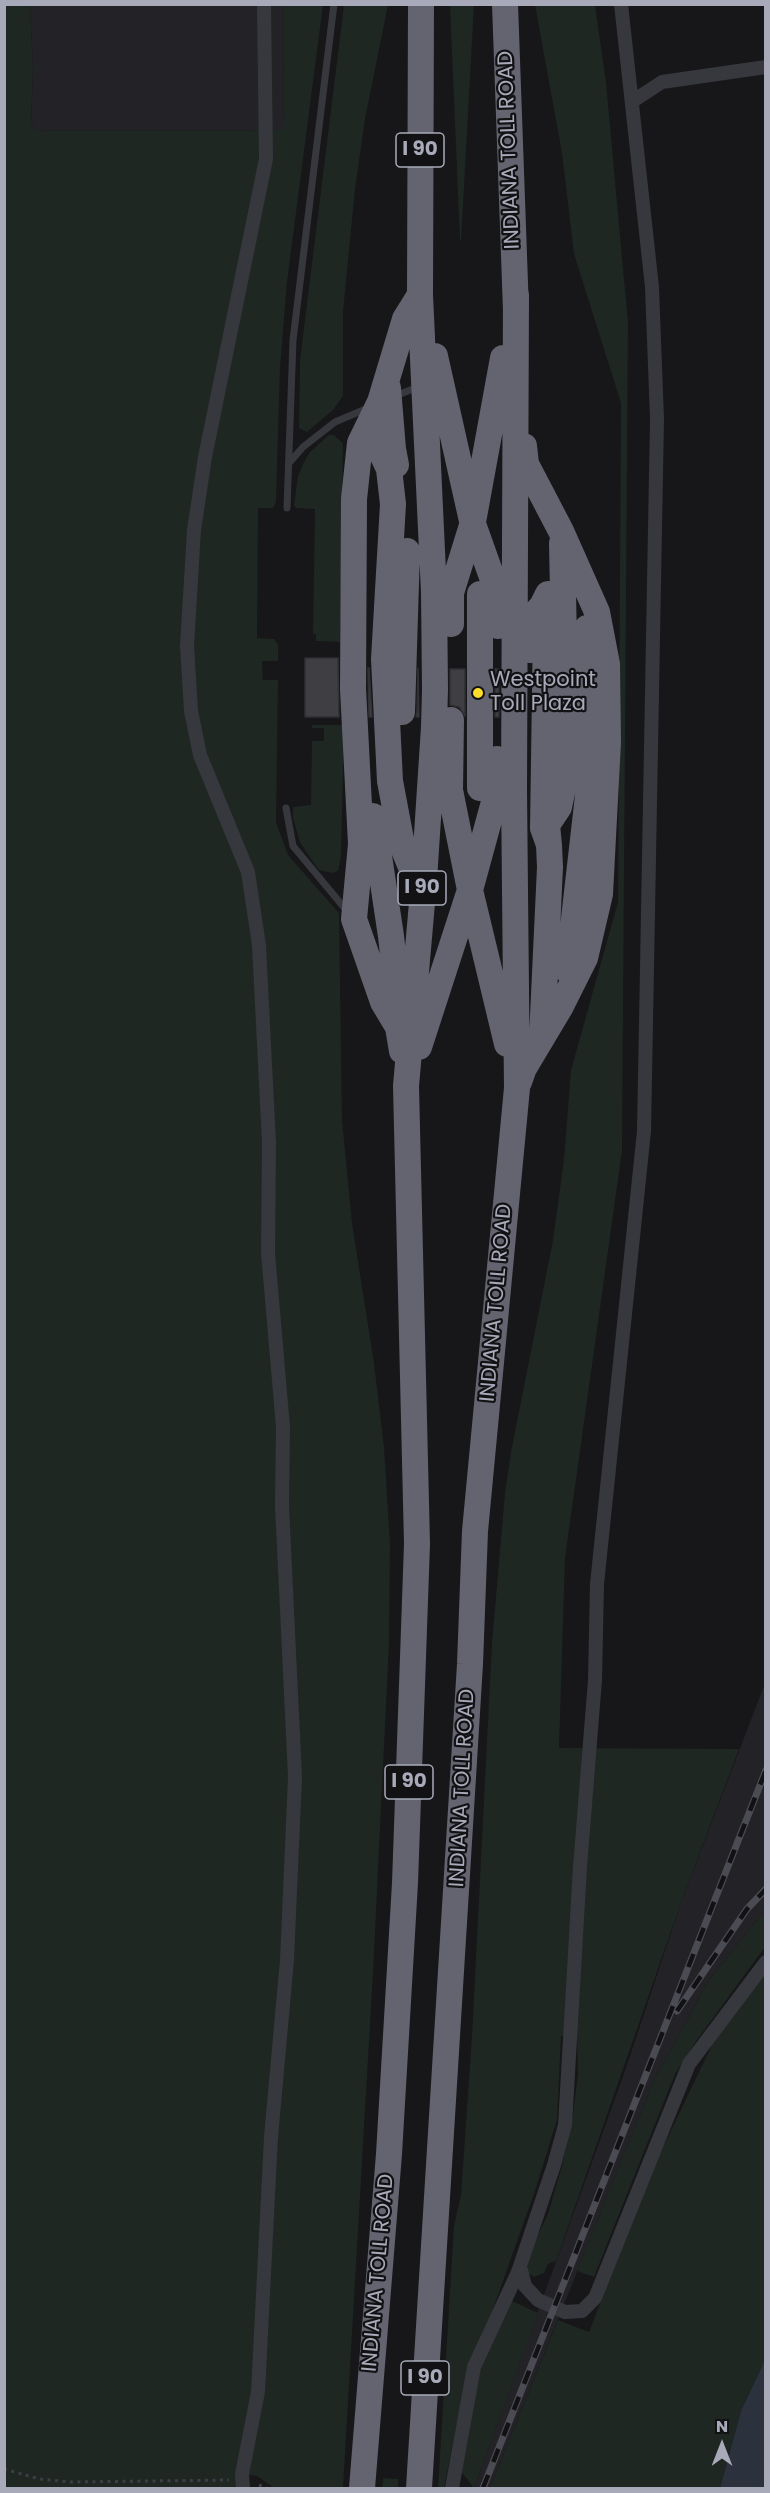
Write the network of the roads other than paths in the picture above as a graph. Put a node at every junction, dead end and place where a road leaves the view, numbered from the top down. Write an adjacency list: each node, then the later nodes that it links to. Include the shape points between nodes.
1 (264, 4): 44 (street, via 266,159 205,457 194,530 187,646 190,711 200,755 248,872 259,945 269,1143 268,1253 283,1427 282,1506 295,1778 258,2392)
2 (334, 4): 18 (lane, via 293,340)
3 (421, 4): 9 (highway, I 90)
4 (505, 4): 8 (highway, INDIANA TOLL ROAD / I 90)
5 (621, 4): 7 (street)
6 (765, 67): 7 (street, via 662,82)
7 (633, 101): 42 (street, via 652,287 657,418 644,1131 597,1584 595,1680 565,2125)
8 (513, 218): 10 (highway, INDIANA TOLL ROAD / I 90); 12 (highway)
9 (420, 293): 11 (highway, I 90); 13 (highway, I 90); 14 (highway, via 405,319)
10 (516, 295): 12 (highway, I 90); 15 (highway, I 90); 16 (highway)
11 (433, 346): 13 (lane, via 433,370); 24 (highway, I 90)
12 (505, 350): 15 (highway); 24 (highway, I 90)
13 (424, 382): 14 (lane); 20 (highway, I 90)
14 (386, 393): 17 (highway); 18 (lane, via 335,422 303,447); 19 (highway)
15 (515, 395): 16 (highway); 40 (highway, I 90)
16 (522, 426): 21 (highway, via 526,464); 25 (highway)
17 (369, 442): 26 (highway, via 389,469 393,504 384,659); 27 (highway); 31 (highway, via 357,456 354,522 353,689)
18 (290, 463): 22 (lane)
19 (396, 463): 23 (highway); 26 (highway, via 406,503 407,572)
20 (428, 463): 23 (highway); 32 (highway, I 90, via 434,593 434,727)
21 (540, 494): 25 (highway); 30 (highway, via 548,535 548,594 531,621 524,787 527,804)
22 (287, 508)
23 (420, 513): 29 (highway, via 421,665 418,802)
24 (473, 522): 33 (highway, I 90, via 451,593 450,790); 33 (highway, I 90, via 498,594 497,791)
25 (559, 529): 30 (highway, via 563,552 563,788); 38 (highway, via 597,612 607,664 608,742 600,894 585,958)
26 (395, 752): 27 (highway); 29 (highway); 32 (highway, via 402,845)
27 (371, 797): 31 (highway, via 364,813); 36 (highway, via 391,936)
28 (286, 808): 34 (lane, via 293,846)
29 (414, 822): 32 (highway, via 421,846)
30 (546, 836): 38 (highway)
31 (361, 844): 34 (highway)
32 (423, 886): 37 (highway, I 90)
33 (470, 890): 39 (highway, I 90); 40 (highway, I 90)
34 (354, 919): 35 (lane); 39 (highway, via 383,1002 398,1027)
35 (379, 963)
36 (393, 988): 37 (lane); 39 (highway)
37 (411, 1020): 39 (highway, I 90)
38 (542, 1040): 40 (highway, via 524,1068)
39 (406, 1077): 43 (highway, INDIANA TOLL ROAD / I 90, via 417,1544 404,1895 389,2154)
40 (517, 1088): 45 (highway, INDIANA TOLL ROAD / I 90, via 475,1530 469,1688)
41 (765, 1962): 42 (street, via 689,2064 595,2298 582,2311 565,2312 538,2300 525,2286)
42 (520, 2266): 46 (street, via 474,2367)
43 (362, 2482)
44 (243, 2484)
45 (419, 2488)
46 (452, 2488)

